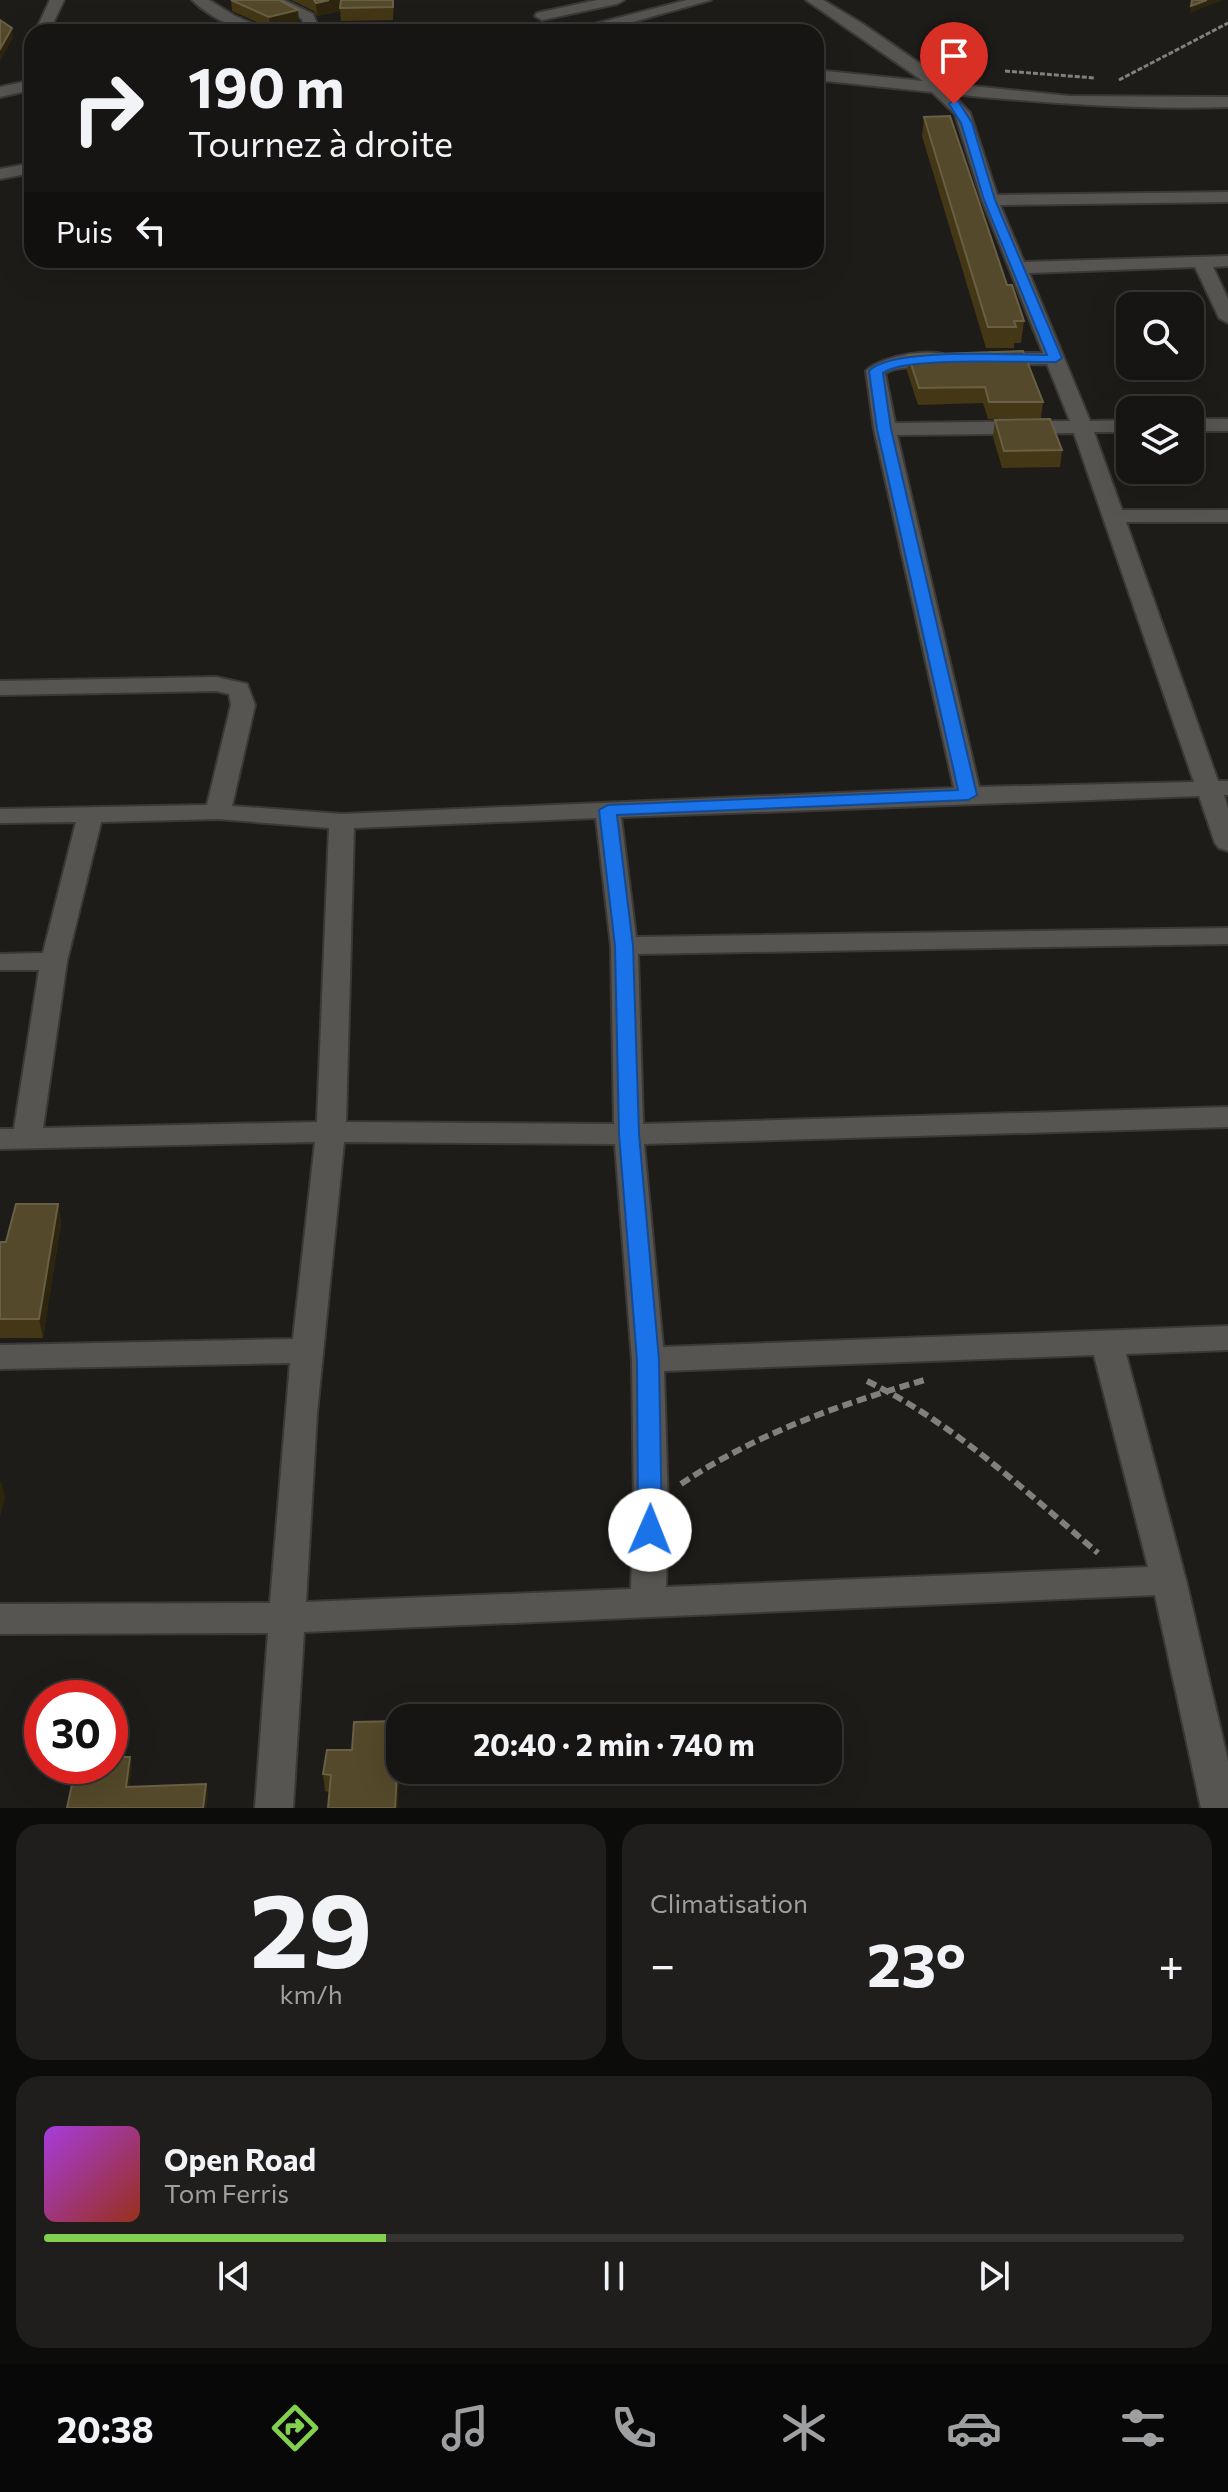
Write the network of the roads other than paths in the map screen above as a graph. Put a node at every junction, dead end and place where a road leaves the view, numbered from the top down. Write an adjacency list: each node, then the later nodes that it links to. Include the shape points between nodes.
1 (57, 0): 8 (street)
2 (199, 0): 9 (street)
3 (273, 0): 10 (street, via 308,17)
4 (617, 0): 7 (street)
5 (704, 0): 11 (street)
6 (813, 0): 14 (street, via 888,47)
7 (540, 6)
8 (46, 24)
9 (233, 24)
10 (310, 24)
11 (611, 24)
12 (824, 76): 14 (street)
13 (24, 87): 15 (street)
14 (938, 88): 16 (street, via 1105,103); 20 (street, via 962,113)
15 (0, 92)
16 (1228, 102)
17 (24, 170): 18 (street)
18 (0, 174)
19 (1228, 197): 20 (street)
20 (990, 200): 23 (street)
21 (1201, 261): 22 (street); 23 (street); 24 (street)
22 (1228, 261)
23 (1018, 268): 25 (street)
24 (1228, 318)
25 (1056, 358): 28 (street); 30 (street, via 884,365 876,371)
26 (1204, 425): 27 (street)
27 (1228, 425)
28 (1082, 426): 29 (street); 30 (street); 31 (street)
29 (1116, 426)
30 (884, 429): 35 (street)
31 (1113, 516): 32 (street); 34 (street)
32 (1228, 516)
33 (0, 688): 37 (street, via 216,684 239,689 243,705)
34 (1218, 788): 35 (street); 41 (street)
35 (968, 795): 36 (street)
36 (608, 810): 40 (street); 43 (street)
37 (218, 812): 39 (street); 40 (street)
38 (0, 816): 39 (street)
39 (90, 816): 44 (street)
40 (342, 821): 47 (street)
41 (1228, 843)
42 (1228, 936): 43 (street)
43 (624, 946): 48 (street)
44 (54, 961): 45 (street); 49 (street)
45 (0, 962)
46 (1228, 1117): 48 (street)
47 (331, 1132): 48 (street); 49 (street); 52 (street)
48 (629, 1134): 54 (street)
49 (13, 1139)
50 (1228, 1338): 51 (street)
51 (1107, 1343): 54 (street); 55 (street)
52 (308, 1351): 53 (street); 57 (street)
53 (0, 1357)
54 (648, 1360): 56 (street)
55 (1169, 1580): 56 (street); 60 (street)
56 (648, 1603): 57 (street)
57 (287, 1618): 58 (street); 59 (street)
58 (0, 1619)
59 (274, 1808)
60 (1220, 1808)

